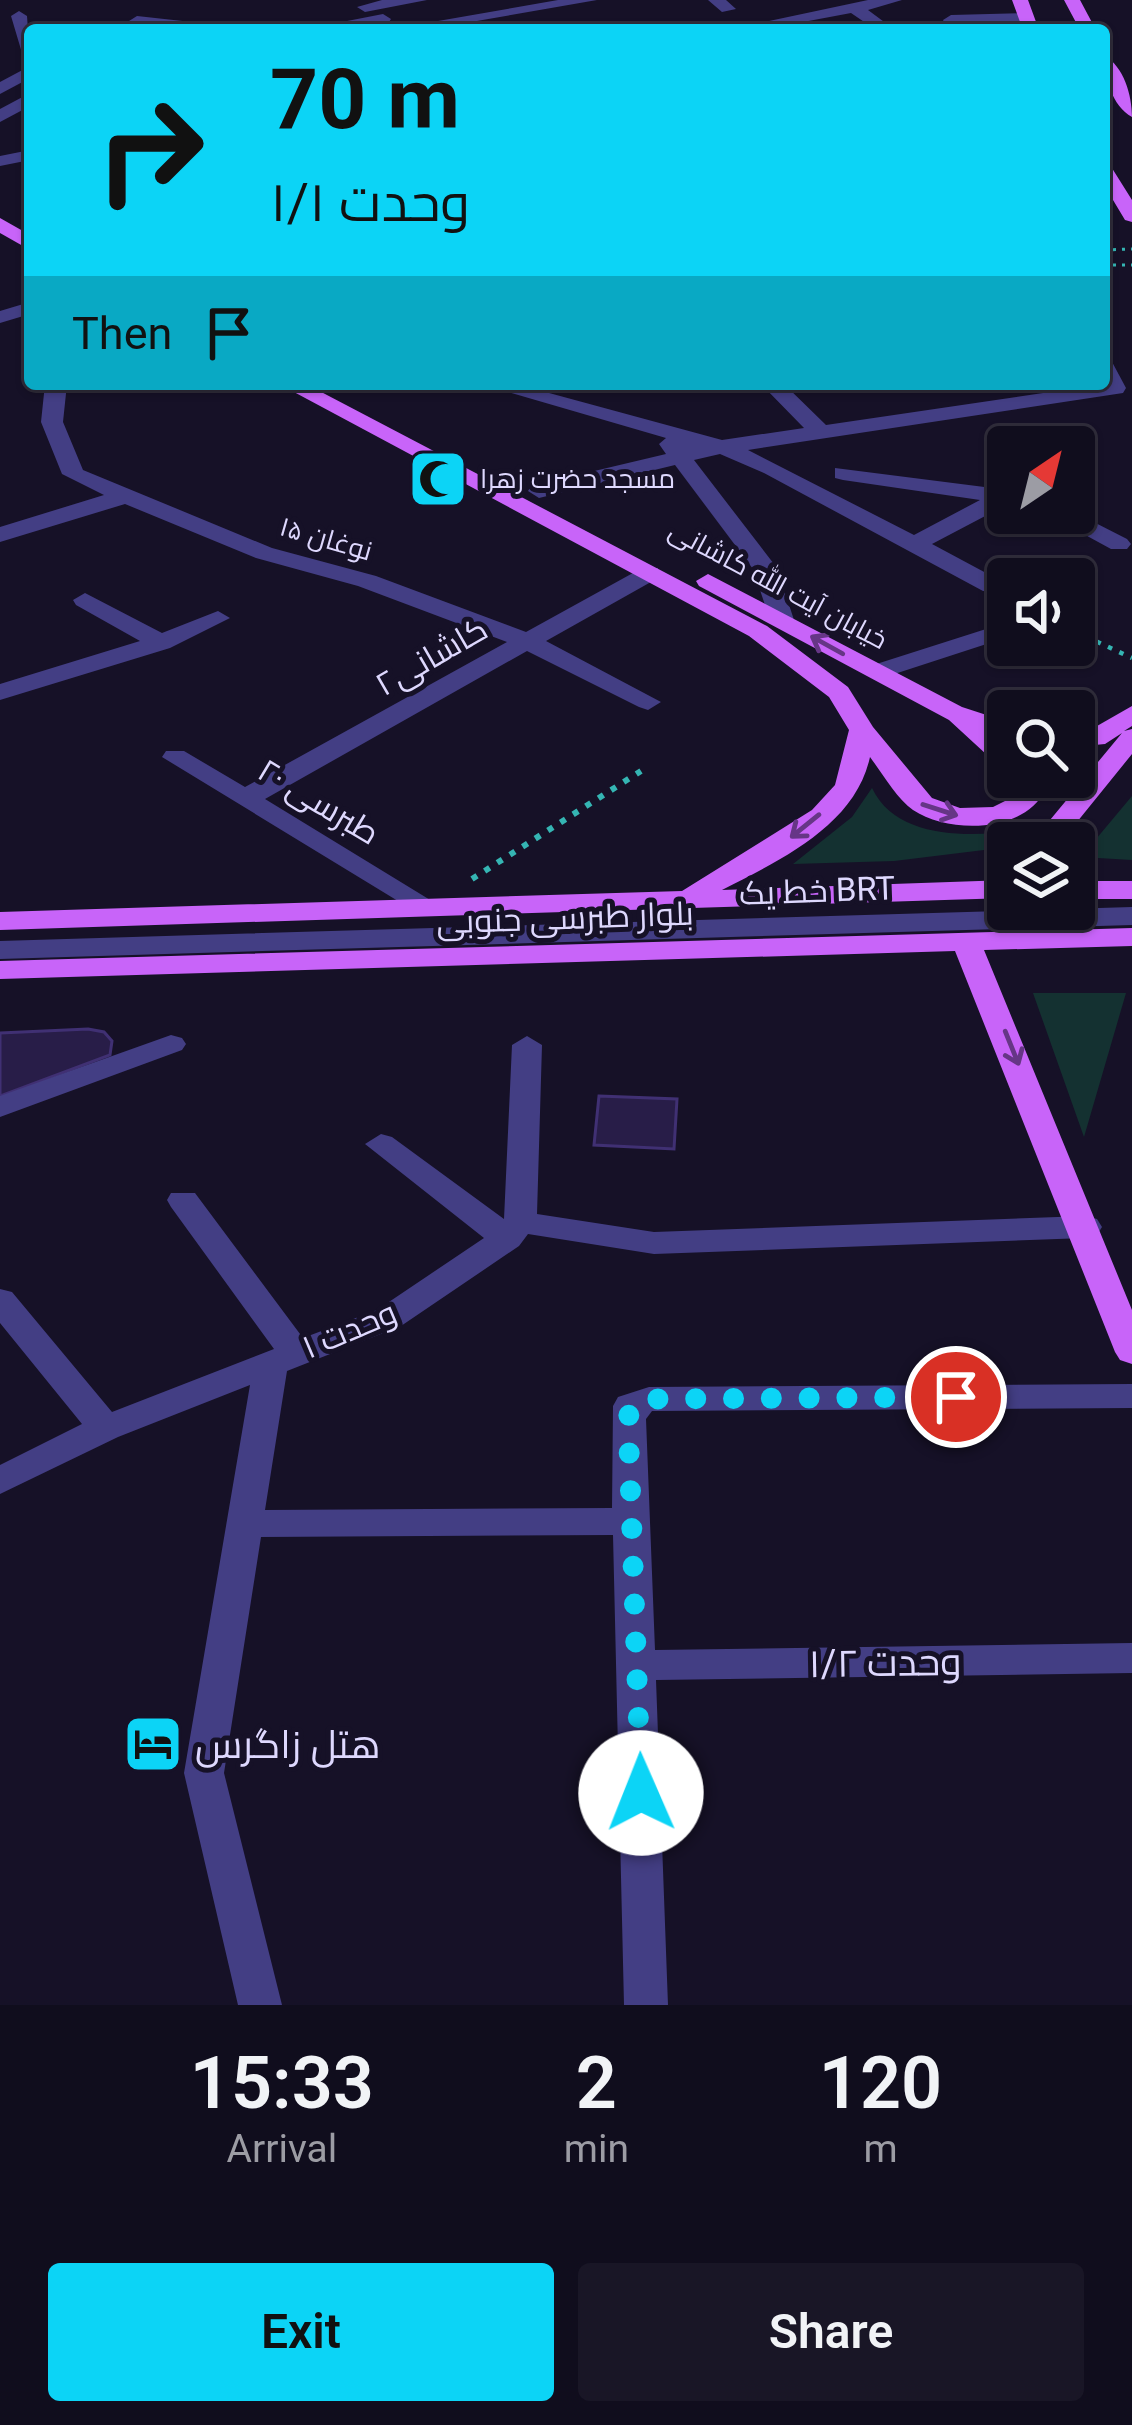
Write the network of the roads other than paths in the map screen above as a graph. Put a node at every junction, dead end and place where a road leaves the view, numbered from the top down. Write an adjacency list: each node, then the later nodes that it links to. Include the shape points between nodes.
1 (167, 0): 10 (street)
2 (419, 0): 5 (street)
3 (589, 0): 13 (street)
4 (894, 0): 6 (street)
5 (359, 3): 9 (street)
6 (855, 8): 14 (street); 15 (street)
7 (20, 16): 17 (street)
8 (1026, 16): 16 (street)
9 (383, 19): 11 (street); 12 (street)
10 (134, 24)
11 (349, 24)
12 (391, 24)
13 (436, 24)
14 (767, 24)
15 (878, 24)
16 (953, 24)
17 (24, 31)
18 (1110, 71): 19 (main road)
19 (1132, 112)
20 (1110, 179): 21 (main road)
21 (1132, 216)
22 (55, 390): 35 (street, نوغان ۱۵, via 52,422 73,474)
23 (301, 390): 41 (main road, خیابان آیت الله کاشانی)
24 (344, 390): 33 (main road, خیابان آیت الله کاشانی)
25 (513, 390): 29 (street)
26 (778, 390): 28 (street)
27 (1101, 390): 28 (street)
28 (820, 431): 30 (street)
29 (662, 433): 30 (street); 31 (street)
30 (722, 447): 31 (street); 39 (street)
31 (680, 456): 33 (street); 45 (street, via 765,568)
32 (843, 473): 34 (street)
33 (539, 491): 45 (main road, خیابان آیت الله کاشانی)
34 (987, 493)
35 (125, 496): 38 (street); 47 (street, نوغان ۱۵, via 264,553 368,581)
36 (987, 506): 39 (street)
37 (1095, 532): 40 (street)
38 (0, 535)
39 (916, 544): 42 (street)
40 (1119, 544)
41 (650, 573): 47 (street, کاشانی۲); 55 (main road, خیابان آیت الله کاشانی, via 774,643 839,692)
42 (987, 583)
43 (85, 600): 48 (street)
44 (218, 618): 48 (street)
45 (782, 620): 49 (main road, خیابان آیت الله کاشانی, one-way to 45)
46 (987, 636): 49 (street)
47 (524, 640): 51 (street, نوغان ۱۵); 60 (street, کاشانی۲)
48 (161, 643): 50 (street)
49 (876, 672): 52 (main road, خیابان آیت الله کاشانی)
50 (0, 692)
51 (648, 702)
52 (953, 713): 54 (main road, خیابان آیت الله کاشانی); 58 (main road)
53 (1132, 714): 57 (main road)
54 (987, 724)
55 (862, 730): 61 (main road, خیابان آیت الله کاشانی, one-way to 61, via 910,795 938,812 979,817 1014,809); 66 (main road, one-way to 66, via 848,787 808,825)
56 (1132, 737): 62 (main road)
57 (1095, 738)
58 (987, 742)
59 (175, 757): 60 (street, طبرسی ۲۰)
60 (246, 798): 67 (street, طبرسی ۲۰)
61 (1023, 798)
62 (1062, 822)
63 (987, 885): 66 (main road, بلوار طبرسی جنوبی)
64 (1095, 890): 65 (main road)
65 (1132, 890)
66 (682, 898): 67 (main road, بلوار طبرسی جنوبی)
67 (426, 907): 71 (main road, بلوار طبرسی جنوبی)
68 (1095, 910): 70 (street, خط یک BRT)
69 (987, 911): 73 (street, خط یک BRT)
70 (1132, 912): 75 (street, خط یک BRT)
71 (0, 921)
72 (1132, 937): 74 (main road, بلوار طبرسی جنوبی)
73 (0, 939)
74 (966, 941): 76 (main road, بلوار طبرسی جنوبی); 82 (main road, one-way to 82)
75 (0, 950)
76 (0, 970)
77 (171, 1044): 79 (street)
78 (527, 1045): 83 (street)
79 (0, 1107)
80 (381, 1144): 83 (street)
81 (183, 1200): 86 (street)
82 (1085, 1227): 83 (street, via 654,1243); 85 (main road)
83 (514, 1230): 86 (street, وحدت ۱, via 389,1318)
84 (0, 1300): 88 (street)
85 (1132, 1352)
86 (283, 1357): 88 (street, وحدت ۱); 91 (street)
87 (1132, 1396): 90 (street, via 649,1399 631,1406 628,1419)
88 (105, 1428): 89 (street, وحدت ۱)
89 (0, 1481)
90 (634, 1521): 91 (street); 93 (street)
91 (246, 1524): 94 (street, via 204,1773)
92 (1132, 1658): 93 (street, وحدت ۱/۲)
93 (638, 1665): 95 (street)
94 (260, 2005)
95 (646, 2005)

